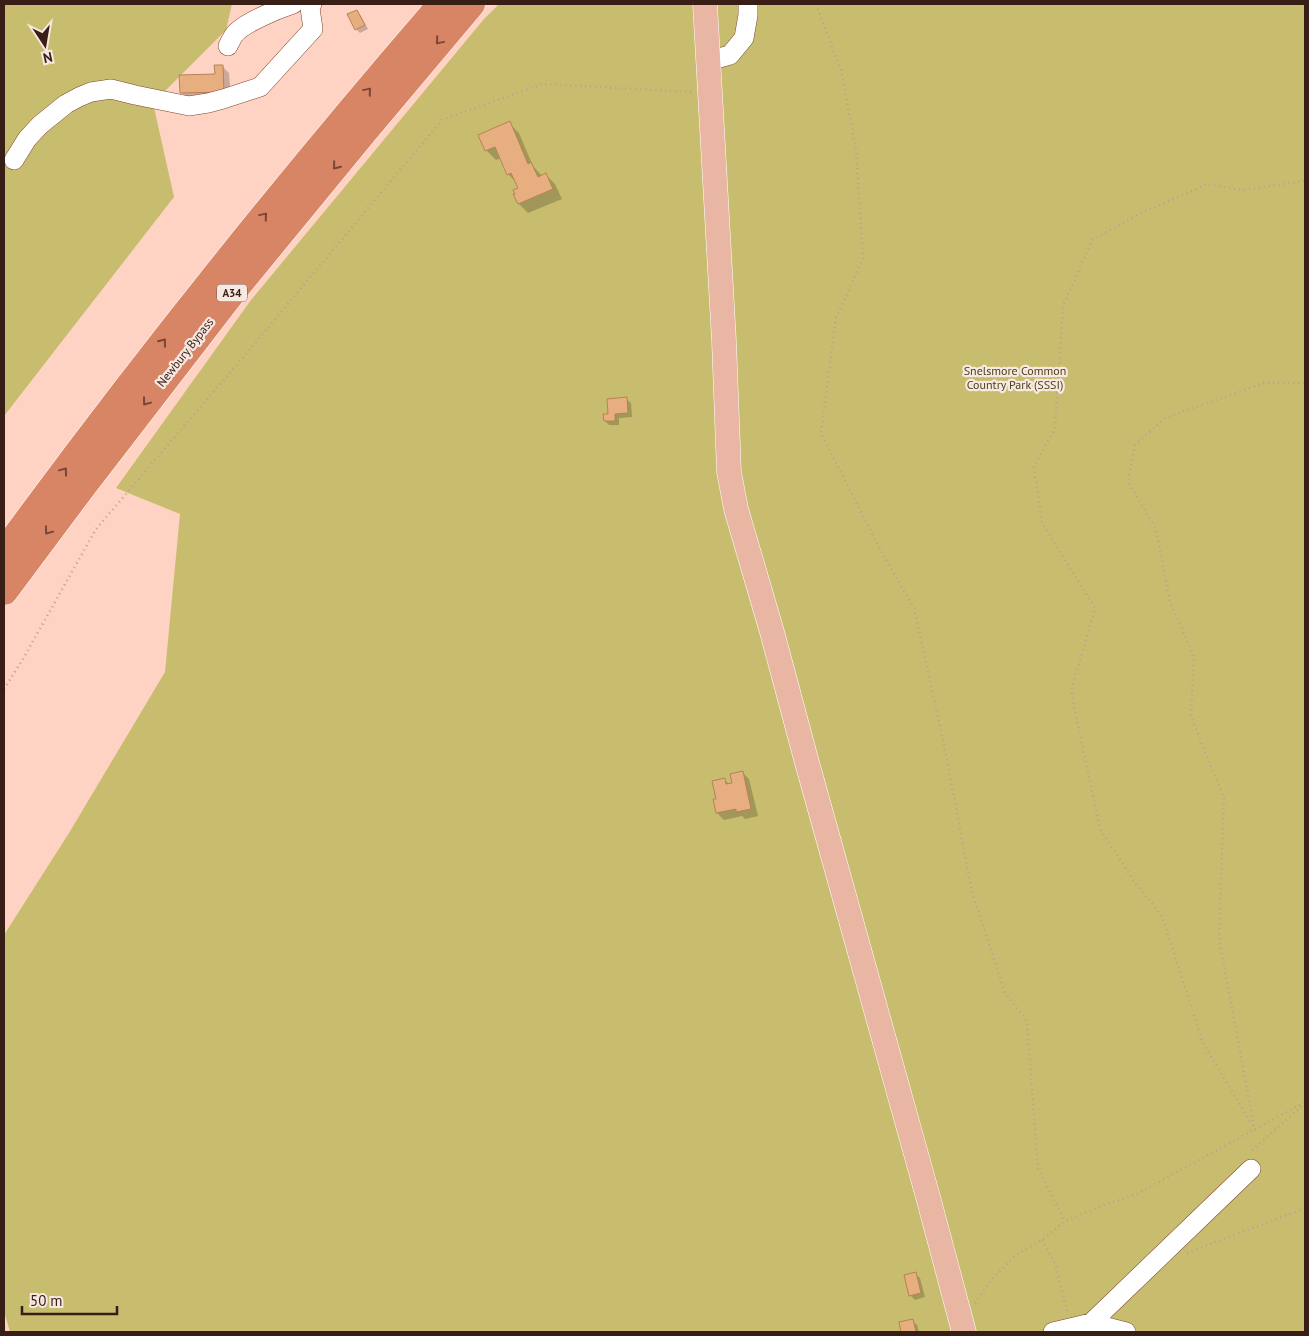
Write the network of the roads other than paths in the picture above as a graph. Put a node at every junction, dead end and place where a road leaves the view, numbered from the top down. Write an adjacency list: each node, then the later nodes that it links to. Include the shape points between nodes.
1 (293, 4): 7 (street, via 248,25 235,34)
2 (312, 4): 9 (street, via 313,29 260,86 224,99 189,106 111,89 91,92 53,113 27,139)
3 (442, 4): 10 (highway, Newbury Bypass / A34, one-way to 3, via 214,277)
4 (471, 4): 11 (highway, Newbury Bypass / A34, one-way to 11, via 236,287)
5 (704, 4): 8 (main road)
6 (748, 4): 8 (street, via 744,38 730,55)
7 (228, 46)
8 (708, 62): 14 (main road, via 729,472 736,508)
9 (14, 160)
10 (4, 553)
11 (4, 592)
12 (1251, 1169): 13 (street)
13 (1091, 1323): 15 (street); 16 (street)
14 (962, 1325)
15 (1053, 1332)
16 (1126, 1332)

